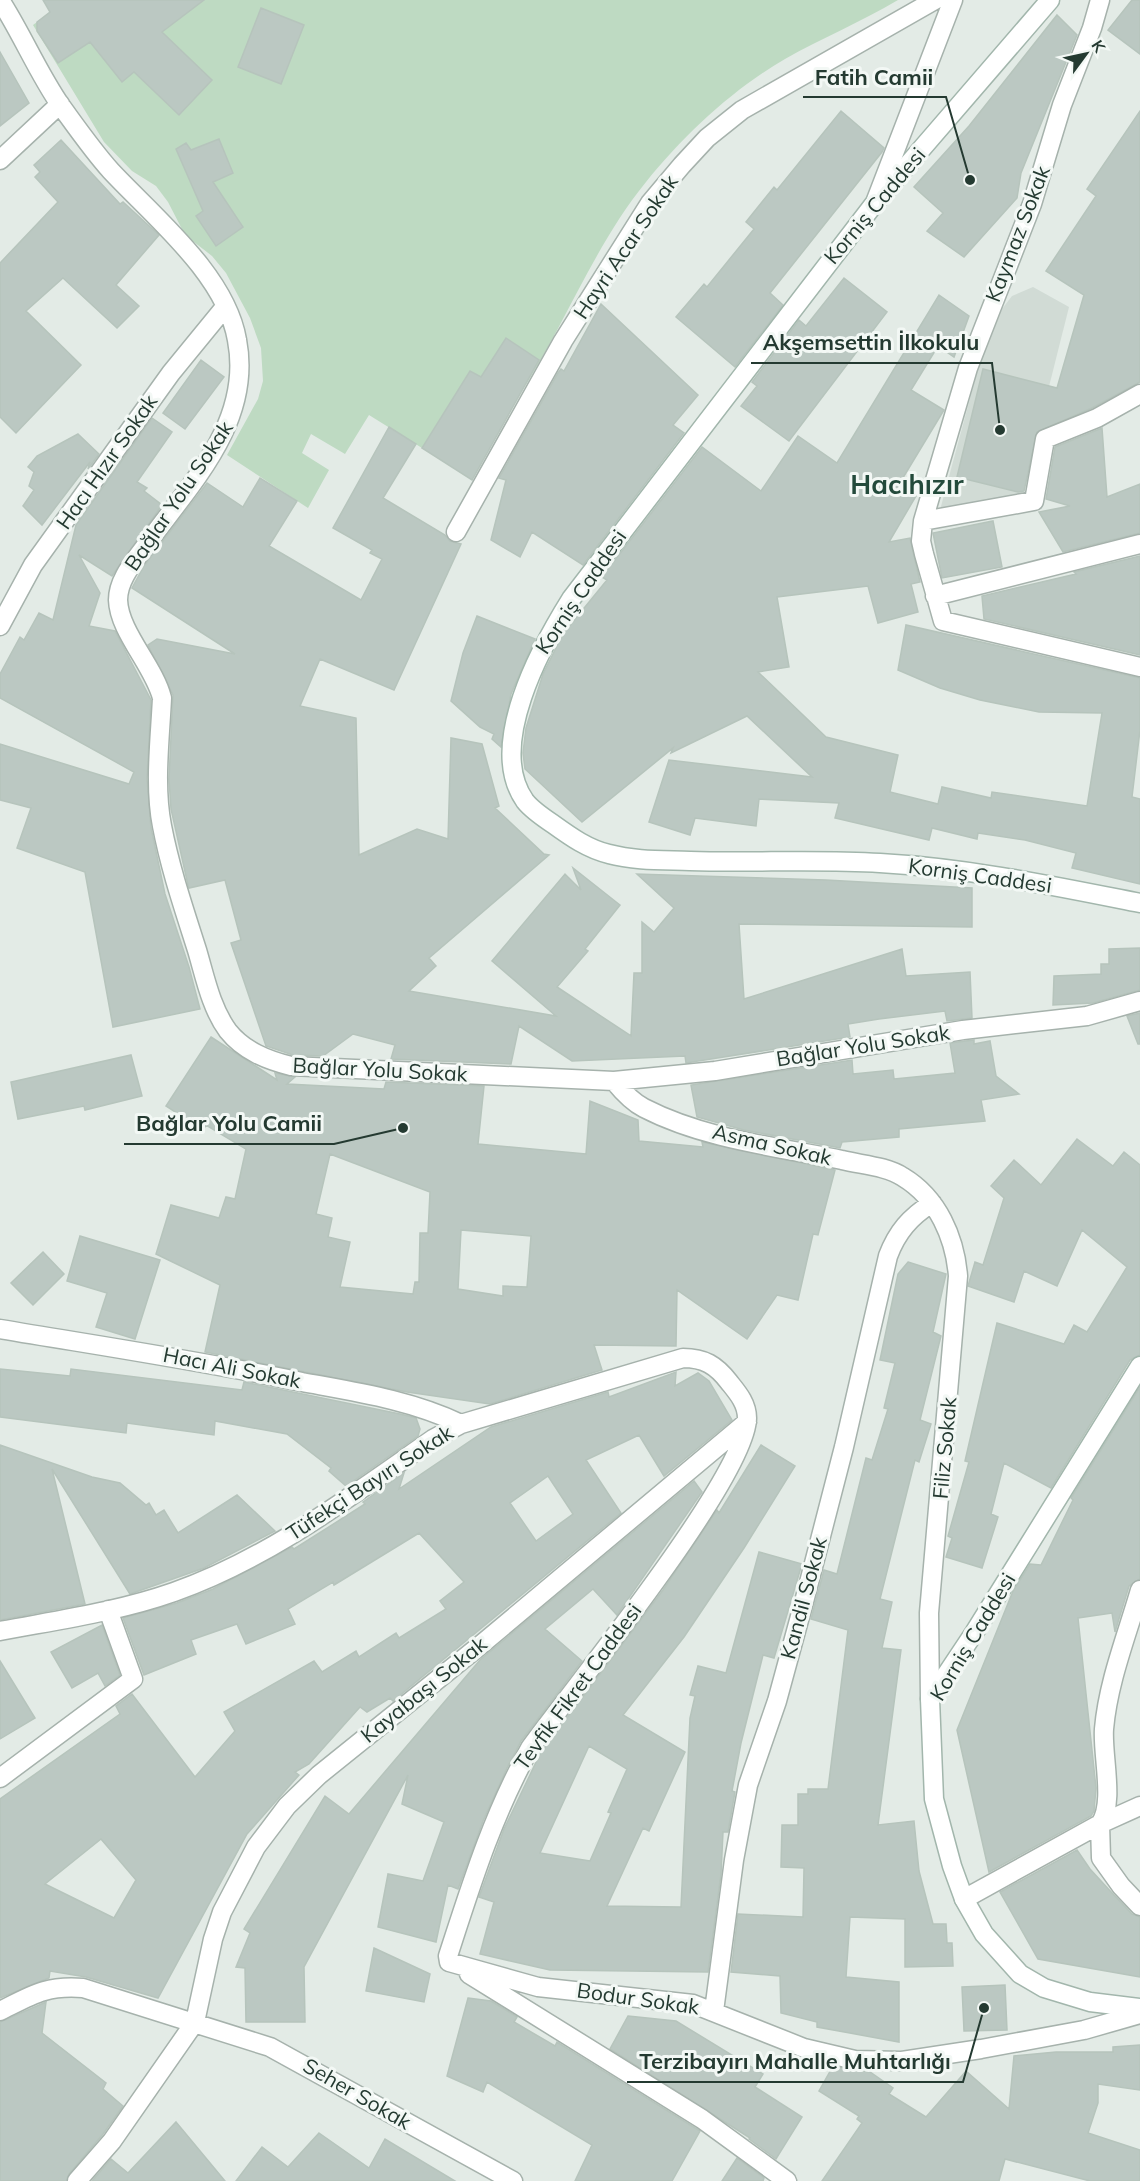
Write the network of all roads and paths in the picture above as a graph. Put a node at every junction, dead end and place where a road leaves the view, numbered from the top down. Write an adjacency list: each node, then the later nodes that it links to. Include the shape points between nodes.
1 (0, 0): 6 (street, Bağlar Yolu Sokak)
2 (935, 0): 12 (street, Hayri Acar Sokak, via 742,110 707,138 682,165 650,203 563,341)
3 (953, 0): 8 (street)
4 (1050, 0): 8 (street, Korniş Caddesi)
5 (1100, 0): 11 (street, Kaymaz Sokak, via 1032,204 968,368)
6 (60, 104): 7 (street); 9 (street, Bağlar Yolu Sokak, via 109,169 184,245)
7 (0, 160)
8 (874, 204): 17 (street, Korniş Caddesi, via 614,541 548,636 522,695 514,729 517,784 526,802 545,818 578,842 607,854 640,860 882,863 984,873)
9 (225, 307): 15 (street, Hacı Hızır Sokak, via 166,380 40,556); 19 (street, Bağlar Yolu Sokak, via 237,339 241,368 234,411 219,442 127,571 118,598 126,626 159,685 162,698 158,788 162,825 219,1016 243,1045 260,1056 291,1066)
10 (1140, 394): 11 (street, via 1097,418 1045,439 1034,501)
11 (923, 521): 14 (street, Kaymaz Sokak, via 921,541)
12 (456, 532)
13 (1140, 544): 14 (street)
14 (935, 596): 16 (street, Kaymaz Sokak, via 943,621)
15 (0, 626)
16 (1140, 667)
17 (1140, 903)
18 (1140, 1001): 19 (street, Bağlar Yolu Sokak, via 1087,1016 952,1032 715,1071)
19 (614, 1081): 20 (street, Asma Sokak, via 632,1100 670,1119 890,1171 910,1182)
20 (932, 1203): 28 (street, Filiz Sokak, via 950,1235 958,1276 929,1613); 37 (street, Kandil Sokak, via 909,1219 888,1256 811,1575 777,1701 748,1785)
21 (0, 1329): 24 (street, Hacı Ali Sokak, via 175,1356 354,1392 428,1410)
22 (1140, 1366): 28 (street, Korniş Caddesi)
23 (747, 1422): 24 (street, Tüfekçi Bayırı Sokak, via 742,1400 720,1371 705,1361 683,1358); 34 (street, Tevfik Fikret Caddesi, via 738,1452 690,1530 530,1748 509,1785 486,1839); 39 (street, Kayabaşı Sokak, via 319,1775 287,1806 256,1847 222,1912 210,1948)
24 (460, 1424): 26 (street, Tüfekçi Bayırı Sokak, via 264,1551 175,1592)
25 (1140, 1590): 31 (street, via 1109,1698 1104,1728 1107,1808)
26 (108, 1611): 27 (street, Tüfekçi Bayırı Sokak); 29 (street, via 133,1679)
27 (0, 1631)
28 (930, 1699): 32 (street, Korniş Caddesi, via 934,1799)
29 (0, 1778)
30 (1140, 1806): 31 (street)
31 (1100, 1824): 32 (street); 33 (street, via 1101,1858)
32 (964, 1899): 35 (street, Korniş Caddesi, via 984,1934 1020,1974 1068,1997)
33 (1140, 1906)
34 (449, 1962): 37 (street, Bodur Sokak, via 538,1987 668,2000); 42 (street, via 702,2119)
35 (1140, 2008)
36 (0, 2011): 39 (street, Seher Sokak, via 44,1989 59,1986 83,1988)
37 (714, 2011): 38 (street, Bodur Sokak, via 804,2048 834,2057 875,2061 902,2061 1050,2037)
38 (1140, 2014)
39 (195, 2022): 40 (street, via 112,2141); 41 (street, Seher Sokak, via 287,2055)
40 (77, 2181)
41 (513, 2181)
42 (787, 2181)

